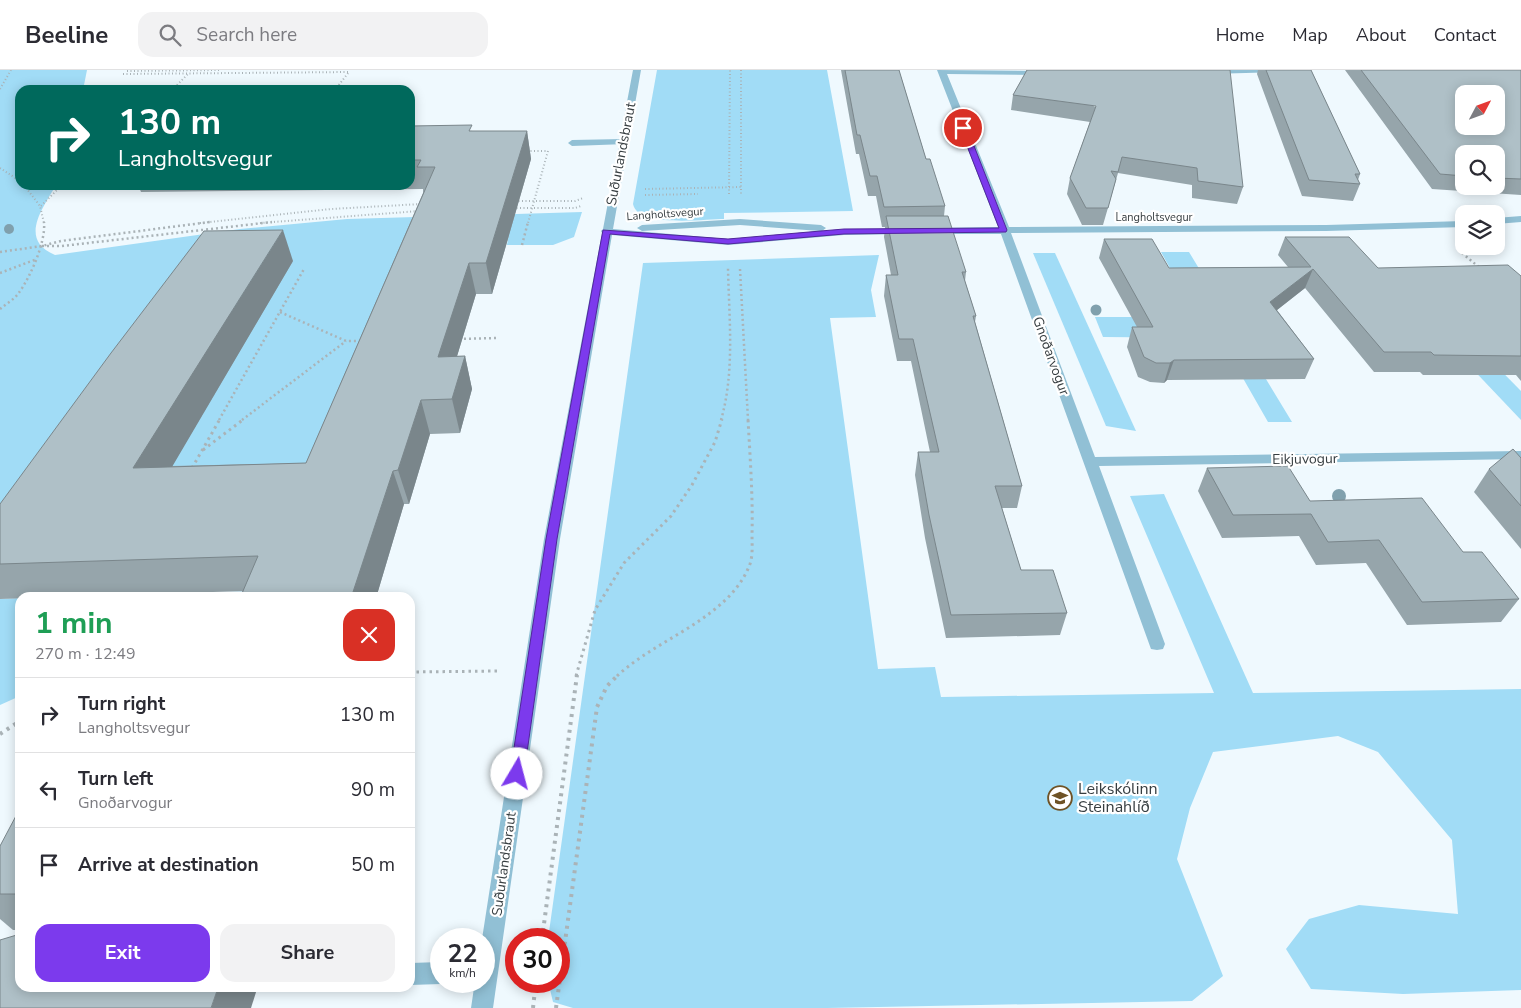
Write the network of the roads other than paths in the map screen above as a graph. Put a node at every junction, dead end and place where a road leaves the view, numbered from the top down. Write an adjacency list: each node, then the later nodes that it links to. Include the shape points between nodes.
1 (637, 70): 6 (street, Suðurlandsbraut)
2 (1278, 70): 4 (street)
3 (941, 71): 5 (street); 11 (street, Gnoðarvogur)
4 (1198, 72)
5 (1051, 73)
6 (623, 142): 7 (street); 12 (street, Suðurlandsbraut)
7 (572, 143)
8 (1521, 219): 9 (street)
9 (1505, 220)
10 (1455, 224): 11 (street, Langholtsvegur)
11 (1004, 230): 13 (street, Langholtsvegur); 15 (street, Gnoðarvogur)
12 (606, 231): 13 (street, Langholtsvegur, via 728,242); 13 (street, Langholtsvegur, via 740,222 800,225); 17 (street, Suðurlandsbraut, via 552,539)
13 (844, 232)
14 (1521, 455): 15 (street, Eikjuvogur)
15 (1089, 462): 16 (street, Gnoðarvogur)
16 (1157, 644)
17 (493, 928)
18 (430, 973): 19 (street)
19 (415, 974)
20 (484, 993): 21 (street, Suðurlandsbraut)
21 (482, 1008)

